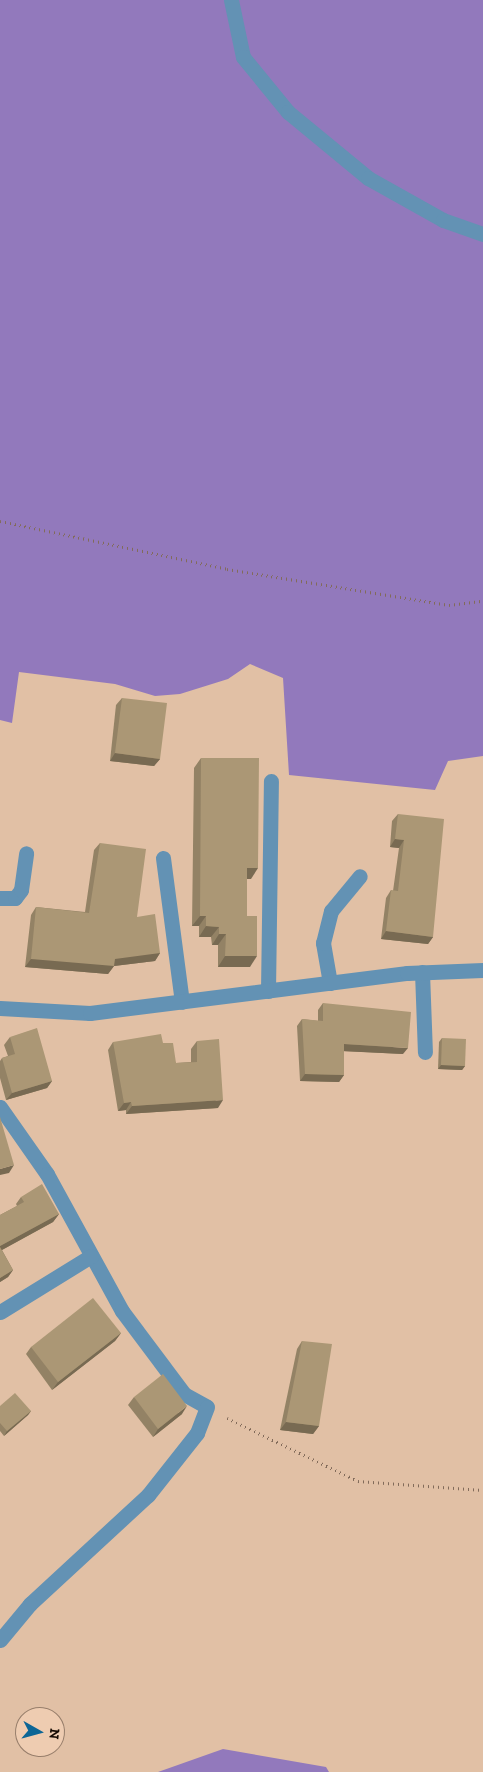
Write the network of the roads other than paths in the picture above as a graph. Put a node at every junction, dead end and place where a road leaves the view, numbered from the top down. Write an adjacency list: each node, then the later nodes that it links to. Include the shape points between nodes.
1 (231, 0): 2 (street, via 243,57 288,112 368,178 443,220)
2 (483, 234)
3 (271, 781): 11 (street)
4 (26, 853): 7 (street, via 21,890 15,898)
5 (163, 858): 12 (street)
6 (360, 876): 10 (street, via 331,911 323,943)
7 (0, 898)
8 (483, 970): 9 (street)
9 (422, 972): 10 (street); 14 (street)
10 (330, 983): 11 (street)
11 (268, 991): 12 (street)
12 (182, 1002): 13 (street, via 90,1013)
13 (0, 1008)
14 (426, 1052)
15 (0, 1107): 16 (street, via 47,1174)
16 (91, 1256): 17 (street); 18 (street, via 122,1310 184,1394 207,1407 197,1433 148,1495 30,1604)
17 (0, 1312)
18 (0, 1640)

